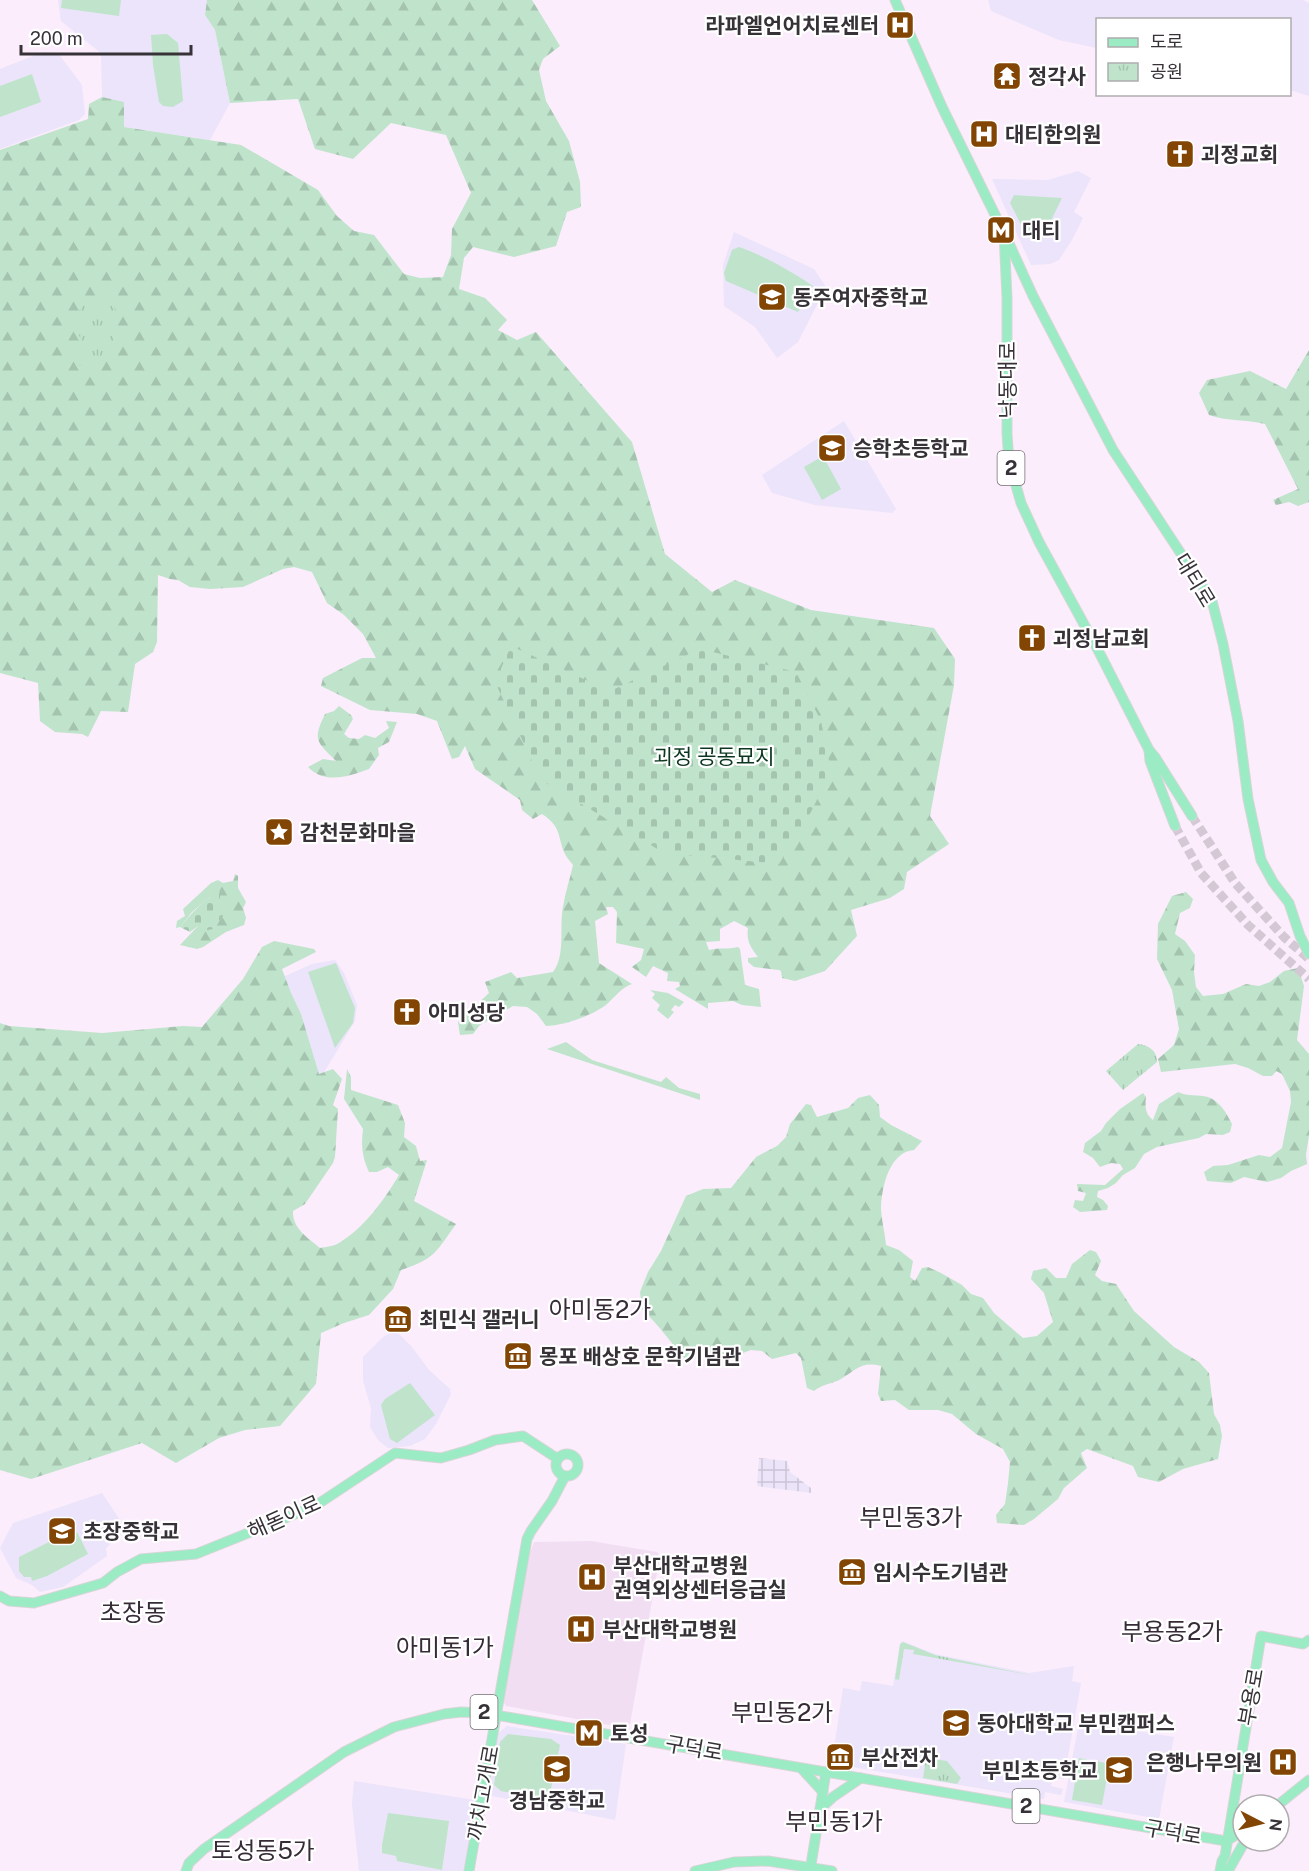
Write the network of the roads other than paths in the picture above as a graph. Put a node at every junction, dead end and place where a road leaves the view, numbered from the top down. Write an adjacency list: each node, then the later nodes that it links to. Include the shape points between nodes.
1 (896, 0): 2 (main road, 낙동대로 / 2, via 942,107)
2 (1004, 233): 3 (main road, 낙동대로 / 2, via 1007,434 1012,472 1039,542); 6 (main road, 대티로, via 1113,450 1212,601 1238,721 1261,860 1289,903)
3 (1149, 750): 4 (main road, 낙동대로 / 2); 5 (main road, 낙동대로 / 2)
4 (1192, 816)
5 (1175, 826)
6 (1309, 954)
7 (558, 1459): 8 (main road, via 557,1469); 8 (main road, via 567,1454 577,1461 574,1473); 9 (main road, 해돋이로, via 523,1436 495,1440 441,1458 395,1453 315,1506 196,1554 141,1559 103,1582 34,1603 9,1601)
8 (565, 1476): 11 (main road, 까치고개로, via 527,1539)
9 (0, 1596)
10 (1309, 1640): 19 (main road, 부용로, via 1304,1644 1261,1636)
11 (497, 1715): 12 (main road, 구덕로 / 2); 27 (main road, 구덕로 / 2, via 460,1712 394,1727 344,1752 204,1850); 28 (main road, 까치고개로)
12 (800, 1767): 13 (main road, 구덕로 / 2); 16 (main road)
13 (826, 1772): 14 (main road, 구덕로 / 2); 16 (main road)
14 (861, 1778): 18 (main road); 20 (main road, 구덕로 / 2)
15 (1309, 1780): 17 (main road)
16 (823, 1792): 18 (main road)
17 (1291, 1795)
18 (820, 1809): 26 (main road)
19 (1229, 1822): 20 (main road, via 1221,1833); 23 (main road, 부용로)
20 (1194, 1836): 22 (main road, 구덕로 / 2)
21 (1231, 1838): 23 (main road, 구덕로)
22 (1215, 1839): 23 (main road, 구덕로 / 2); 25 (main road)
23 (1226, 1841): 25 (main road, 부용로)
24 (1235, 1853): 25 (main road)
25 (1224, 1866)
26 (811, 1869): 29 (main road, via 768,1860 734,1862); 30 (main road)
27 (186, 1871)
28 (470, 1871)
29 (695, 1871)
30 (832, 1871)

